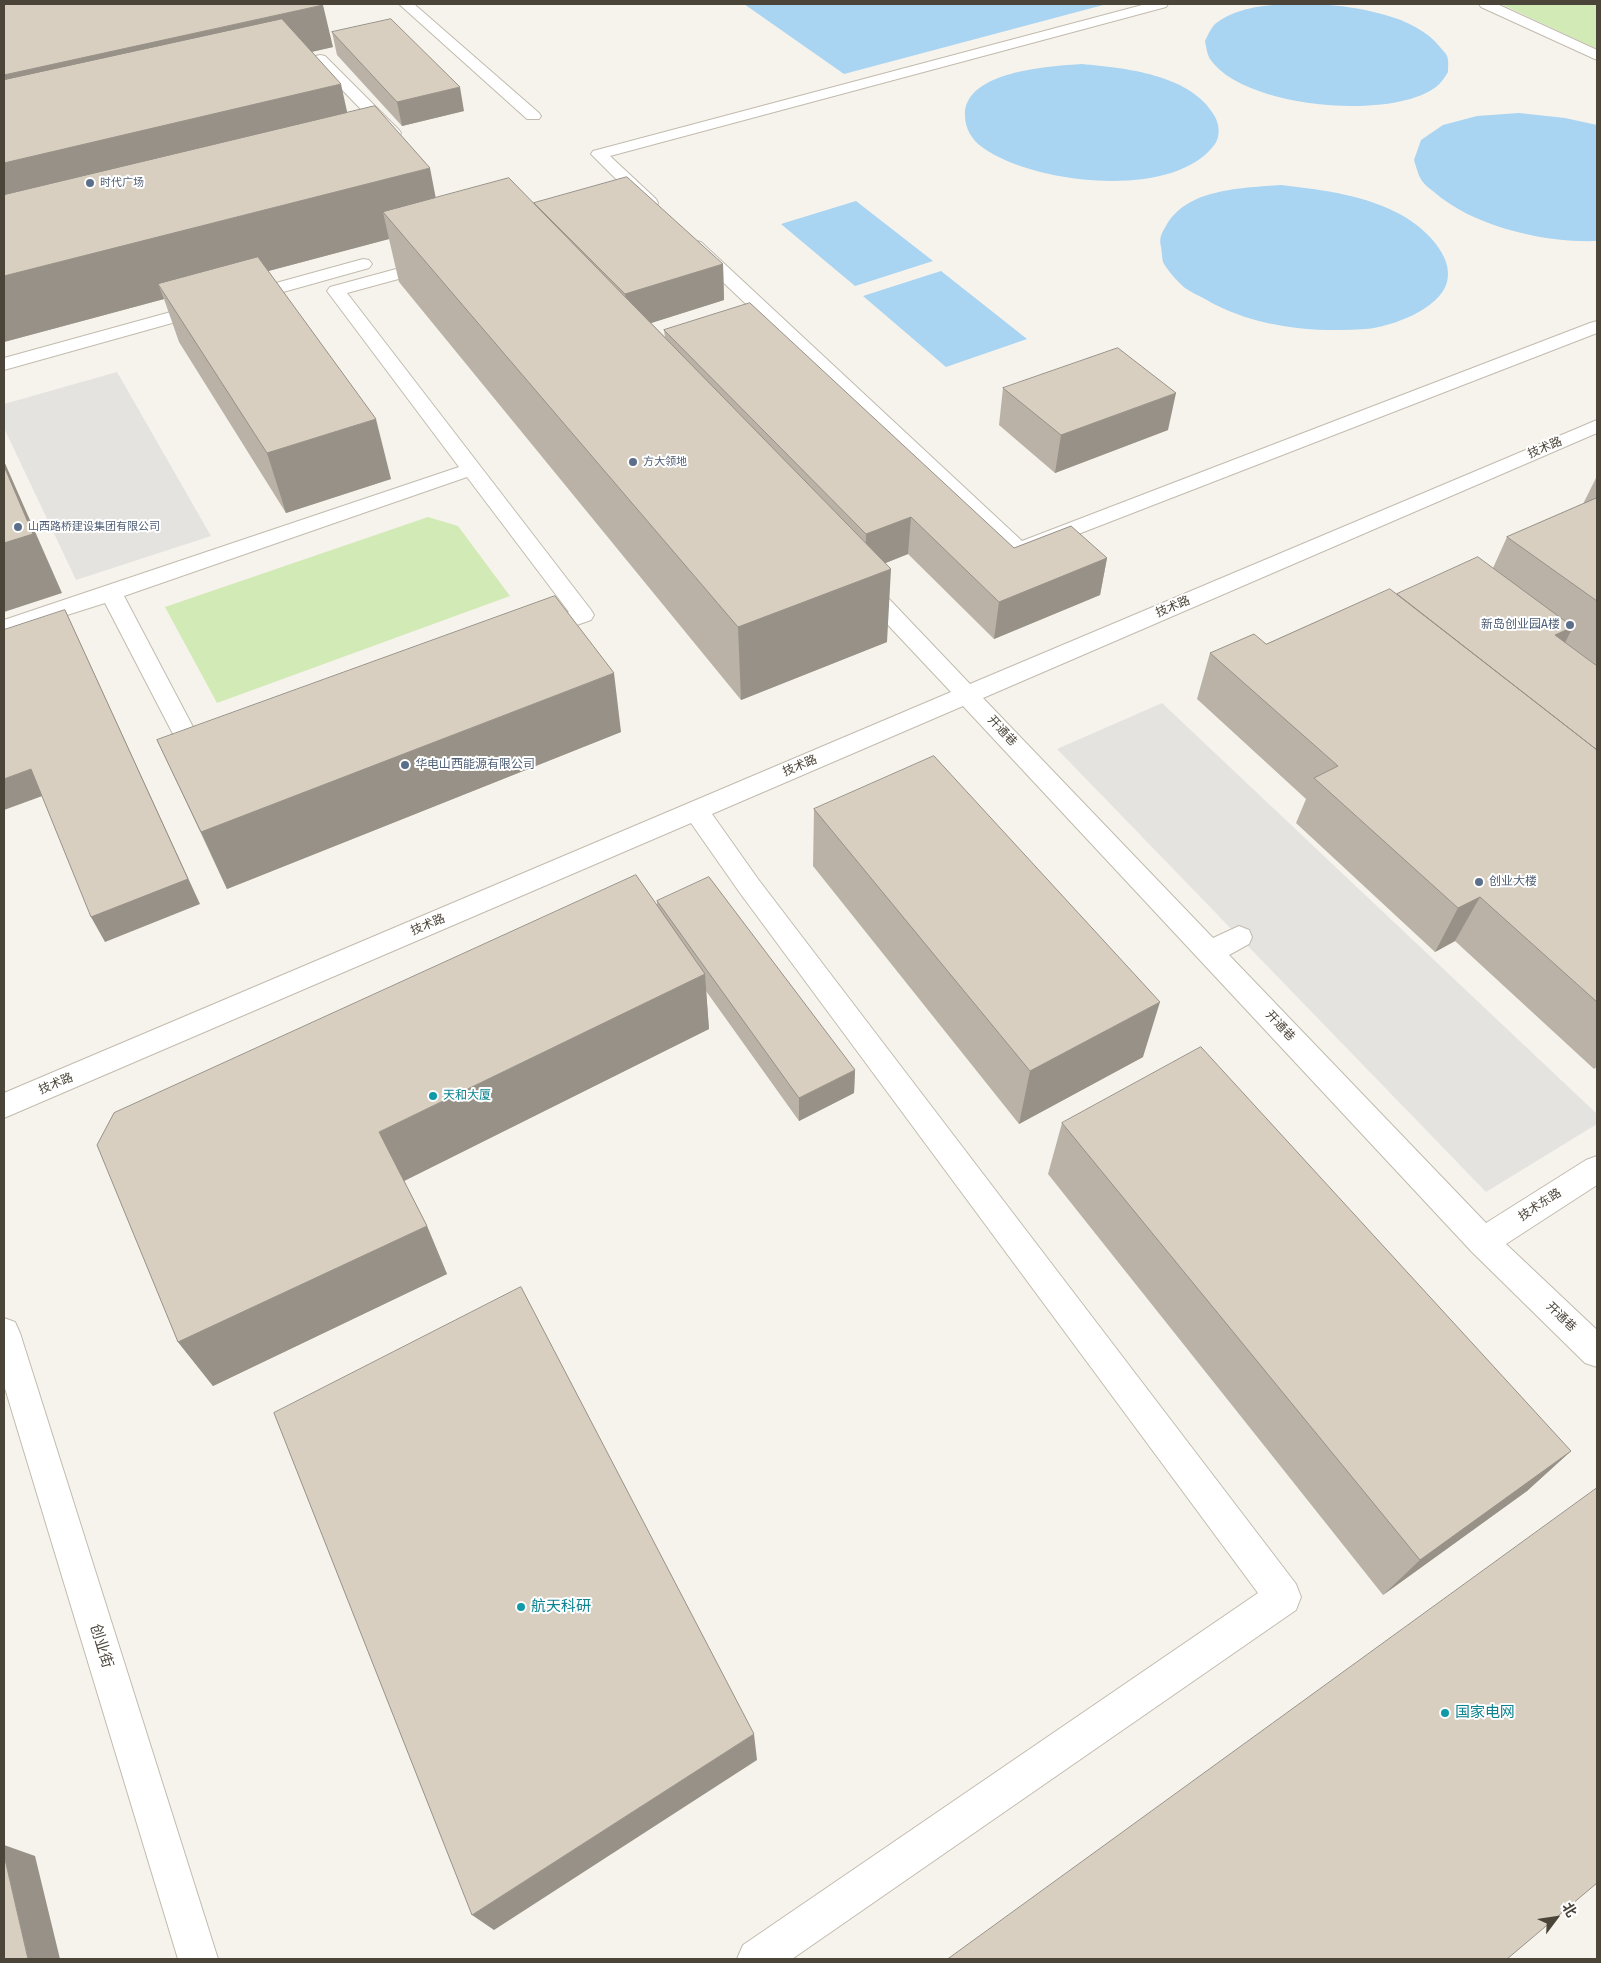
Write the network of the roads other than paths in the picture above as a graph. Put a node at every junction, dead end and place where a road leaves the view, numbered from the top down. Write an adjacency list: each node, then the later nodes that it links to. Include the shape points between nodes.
1 (406, 4): 6 (street)
2 (1160, 4): 8 (street, via 599,154)
3 (1486, 4): 4 (street)
4 (1597, 56)
5 (262, 72): 7 (street, via 320,59 394,133)
6 (533, 116)
7 (375, 138)
8 (664, 216)
9 (678, 230): 12 (street, via 1019,550)
10 (456, 258): 15 (street, via 327,294)
11 (377, 260): 13 (street)
12 (1597, 327)
13 (4, 364)
14 (1592, 434): 22 (street, 技术路)
15 (472, 470): 18 (street); 21 (street, via 583,615)
16 (142, 559): 18 (street)
17 (853, 575): 22 (street, 开通巷)
18 (152, 578): 19 (street)
19 (111, 593): 20 (street); 23 (street, via 196,755)
20 (4, 628)
21 (514, 640)
22 (967, 694): 24 (street, 技术路); 26 (street, 开通巷)
23 (224, 745)
24 (695, 810): 27 (street, 技术路); 33 (street, via 1283,1597)
25 (1239, 937): 26 (street)
26 (1210, 952): 29 (street, 开通巷)
27 (4, 1106)
28 (1597, 1168): 29 (street, 技术东路)
29 (1483, 1242): 31 (street, 开通巷)
30 (4, 1333): 32 (street, 创业街)
31 (1597, 1352)
32 (198, 1959)
33 (757, 1959)

